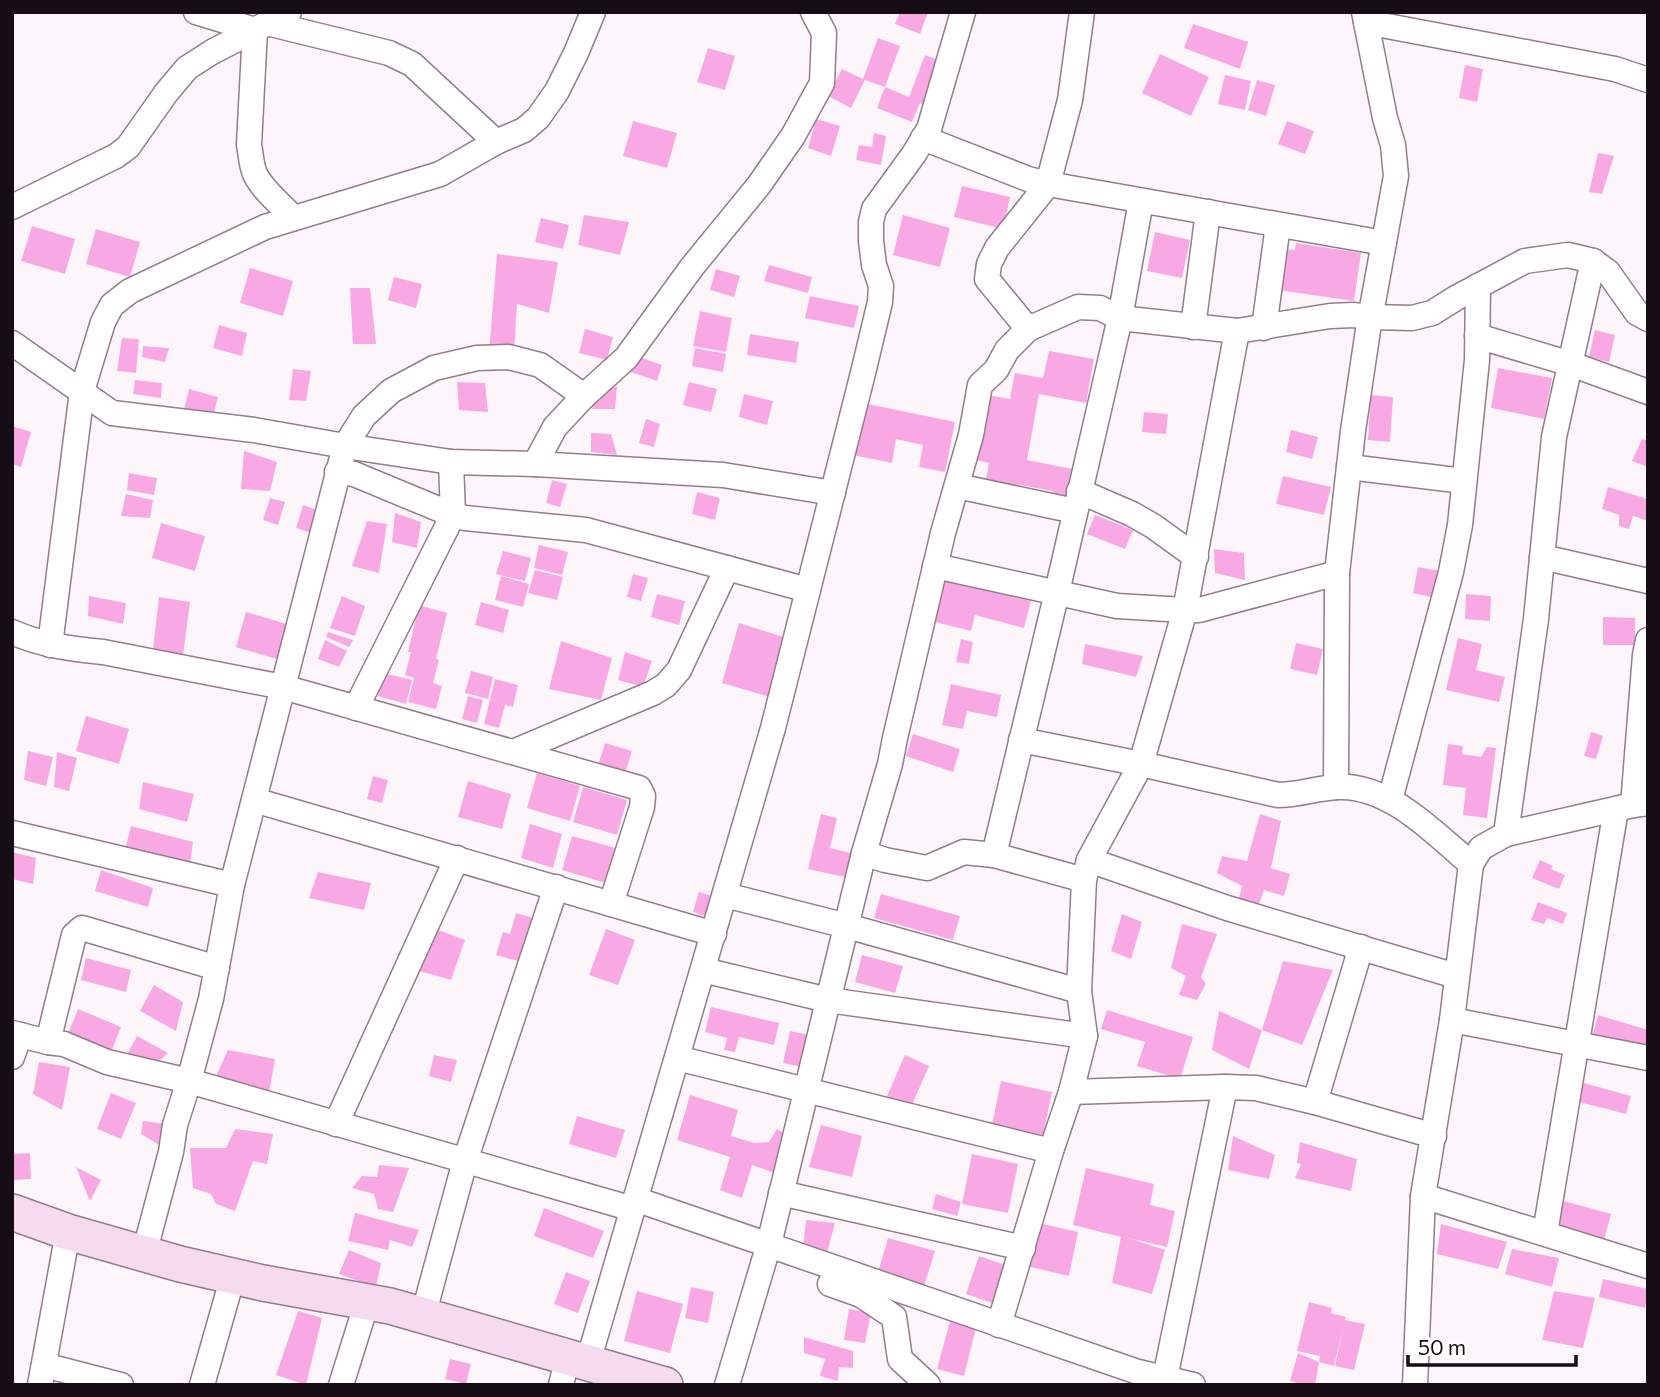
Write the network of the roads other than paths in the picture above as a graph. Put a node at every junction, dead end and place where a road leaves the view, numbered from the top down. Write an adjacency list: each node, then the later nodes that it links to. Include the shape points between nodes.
1 (195, 12): 7 (street)
2 (593, 12): 10 (street, via 557,91 538,118)
3 (813, 12): 32 (street, via 824,33 822,83 793,136 626,358)
4 (963, 12): 9 (street)
5 (1082, 12): 11 (street, via 1070,100)
6 (1365, 17): 8 (street, via 1615,69); 17 (street, via 1396,176)
7 (270, 22): 10 (street, via 398,56); 13 (street, via 187,68 128,147 116,156); 15 (street, via 249,145 260,183)
8 (1648, 80)
9 (923, 138): 11 (street); 40 (street, via 874,209 870,241 881,286 880,302)
10 (496, 142): 15 (street, via 440,174)
11 (1048, 184): 12 (street); 25 (street, via 997,247 989,264 987,279)
12 (1141, 201): 14 (street); 21 (street)
13 (12, 207)
14 (1208, 212): 16 (street); 23 (street)
15 (294, 218): 30 (street, via 265,227 130,291 103,321)
16 (1278, 225): 17 (street); 24 (street)
17 (1384, 243): 20 (street)
18 (1593, 261): 19 (street, via 1568,255 1525,261); 22 (street, via 1608,272 1637,313); 29 (street)
19 (1478, 286): 20 (street, via 1432,313 1412,318); 27 (street)
20 (1371, 317): 24 (street, via 1330,316); 36 (street)
21 (1120, 318): 23 (street); 25 (street, via 1100,308 1078,307); 41 (street)
22 (1648, 319)
23 (1193, 327): 26 (street)
24 (1264, 328): 26 (street)
25 (1028, 329): 39 (street, via 980,385)
26 (1237, 331): 43 (street)
27 (1477, 336): 29 (street); 38 (street)
28 (12, 343): 30 (street)
29 (1571, 364): 31 (street); 44 (street, via 1554,437)
30 (82, 391): 33 (street, via 112,413); 54 (street)
31 (1648, 391)
32 (584, 396): 33 (street, via 540,365 509,357 477,358 434,368 391,391 364,416); 35 (street, via 555,427)
33 (345, 446): 34 (street); 37 (street)
34 (451, 462): 35 (street); 42 (street)
35 (535, 464): 40 (street, via 723,475)
36 (1349, 467): 38 (street); 47 (street)
37 (337, 472): 42 (street, via 354,474); 55 (street)
38 (1464, 481): 62 (street, via 1451,572)
39 (957, 486): 41 (street); 45 (street)
40 (833, 493): 49 (street)
41 (1077, 500): 43 (street, via 1132,514); 50 (street)
42 (453, 515): 46 (street, via 586,530); 56 (street)
43 (1196, 557): 51 (street)
44 (1542, 557): 48 (street); 65 (street)
45 (935, 566): 50 (street); 66 (street, via 890,764)
46 (727, 568): 49 (street); 58 (street, via 680,670 666,685)
47 (1337, 573): 51 (street); 60 (street)
48 (1648, 581)
49 (808, 590): 73 (street)
50 (1057, 592): 51 (street, via 1117,606); 57 (street)
51 (1185, 610): 59 (street)
52 (12, 632): 54 (street)
53 (1648, 640): 63 (street)
54 (50, 645): 55 (street)
55 (283, 687): 56 (street); 61 (street)
56 (356, 708): 58 (street)
57 (1021, 740): 59 (street); 67 (street)
58 (513, 752): 74 (street, via 639,789 642,807)
59 (1141, 764): 60 (street, via 1278,795); 70 (street)
60 (1336, 787): 62 (street, via 1361,788)
61 (254, 800): 68 (street); 71 (street)
62 (1390, 800): 69 (street)
63 (1632, 806): 65 (street); 87 (street)
64 (12, 833): 71 (street)
65 (1506, 834): 69 (street, via 1481,848)
66 (864, 853): 67 (street, via 927,868 964,852); 75 (street)
67 (994, 855): 70 (street)
68 (457, 858): 72 (street); 95 (street)
69 (1471, 864): 80 (street)
70 (1087, 870): 77 (street); 81 (street)
71 (232, 885): 78 (street)
72 (555, 887): 74 (street); 98 (street)
73 (725, 895): 75 (street); 76 (street)
74 (611, 904): 76 (street)
75 (847, 926): 81 (street); 82 (street)
76 (714, 934): 79 (street)
77 (1361, 947): 80 (street); 94 (street)
78 (217, 968): 86 (street, via 82,928 74,935); 90 (street)
79 (703, 970): 82 (street); 88 (street)
80 (1456, 976): 83 (street)
81 (1079, 991): 84 (street)
82 (828, 1000): 84 (street); 92 (street)
83 (1452, 1020): 87 (street); 96 (street)
84 (1085, 1036): 93 (street)
85 (15, 1041): 86 (street)
86 (48, 1042): 90 (street, via 107,1062)
87 (1577, 1044): 89 (street); 104 (street)
88 (677, 1058): 92 (street); 101 (street)
89 (1648, 1058)
90 (189, 1081): 95 (street); 107 (street)
91 (1225, 1087): 93 (street); 94 (street, via 1256,1088); 116 (street)
92 (807, 1089): 97 (street); 99 (street)
93 (1071, 1092): 97 (street)
94 (1315, 1102): 96 (street)
95 (336, 1124): 98 (street)
96 (1434, 1136): 100 (street)
97 (1051, 1151): 105 (street)
98 (465, 1161): 101 (street); 111 (street)
99 (781, 1193): 105 (street); 106 (street)
100 (1423, 1196): 104 (street); 124 (street)
101 (634, 1204): 106 (street); 113 (street)
102 (12, 1212): 103 (street)
103 (68, 1232): 107 (street); 114 (street)
104 (1545, 1233): 108 (street)
105 (1023, 1248): 112 (street)
106 (767, 1249): 112 (street); 121 (street); 122 (street, via 792,1271 861,1294 894,1317 900,1359)
107 (144, 1254): 109 (street)
108 (1648, 1266)
109 (233, 1276): 110 (street); 118 (street)
110 (367, 1302): 111 (street); 119 (street)
111 (423, 1316): 113 (street)
112 (999, 1325): 115 (street)
113 (572, 1367): 120 (street)
114 (42, 1375): 117 (street)
115 (1136, 1378): 116 (street)
116 (1165, 1378): 123 (street)
117 (121, 1385)
118 (202, 1385)
119 (341, 1385)
120 (665, 1385)
121 (727, 1385)
122 (928, 1385)
123 (1193, 1385)
124 (1415, 1385)

